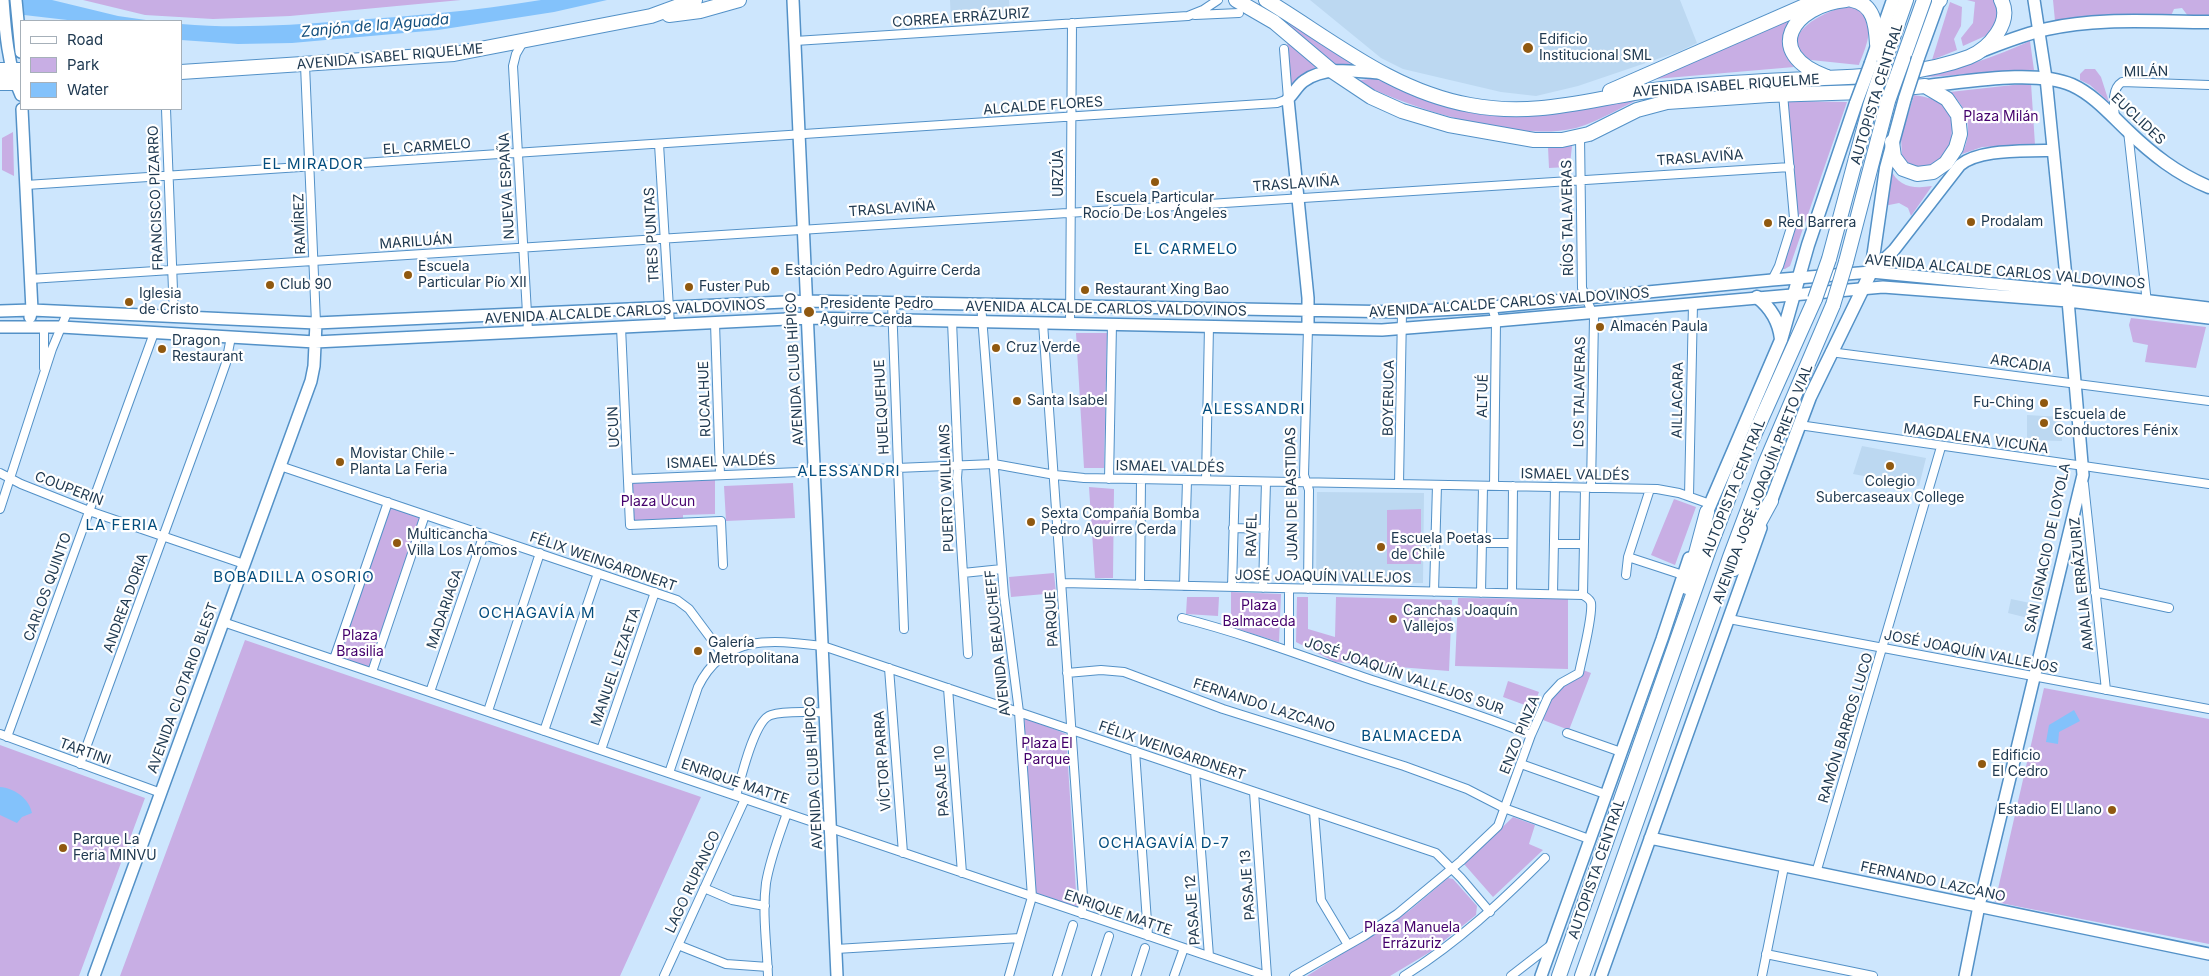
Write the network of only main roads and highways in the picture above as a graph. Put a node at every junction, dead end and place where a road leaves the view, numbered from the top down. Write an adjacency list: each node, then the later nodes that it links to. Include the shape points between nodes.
1 (3, 0): 29 (main road, via 4,23)
2 (16, 0): 20 (main road)
3 (695, 0): 17 (highway, AVENIDA ISABEL RIQUELME)
4 (739, 0): 17 (highway, AVENIDA ISABEL RIQUELME, via 700,11)
5 (793, 0): 46 (main road, AVENIDA CLUB HÍPICO)
6 (1266, 0): 26 (highway, AVENIDA ISABEL RIQUELME)
7 (1818, 0): 33 (highway)
8 (1846, 0): 27 (highway, via 1803,16 1794,26 1790,38 1790,50 1799,62)
9 (1852, 0): 21 (highway, via 1870,10)
10 (1893, 0): 21 (main road)
11 (1906, 0): 23 (highway, AUTOPISTA CENTRAL)
12 (1924, 0): 89 (highway, AUTOPISTA CENTRAL, bridge, via 1888,101 1833,305 1765,464)
13 (1939, 0): 36 (main road, AVENIDA JOSÉ JOAQUÍN PRIETO VIAL, bridge)
14 (2001, 0): 22 (highway, via 2005,12 2002,26)
15 (2034, 0): 19 (main road, SAN IGNACIO DE LOYOLA)
16 (1237, 7): 24 (highway, AVENIDA ISABEL RIQUELME, via 1274,22)
17 (651, 16): 25 (highway, AVENIDA ISABEL RIQUELME, via 454,54)
18 (2209, 22): 19 (main road, AVENIDA ISABEL RIQUELME, via 2101,22)
19 (2038, 31): 22 (main road, AVENIDA ISABEL RIQUELME); 28 (main road, SAN IGNACIO DE LOYOLA)
20 (20, 43)
21 (1877, 44): 23 (main road)
22 (1977, 53): 27 (highway, AVENIDA ISABEL RIQUELME, via 1923,69)
23 (1878, 63): 34 (highway, AUTOPISTA CENTRAL, bridge)
24 (1332, 71): 26 (main road); 31 (highway, AVENIDA ISABEL RIQUELME, via 1379,101 1433,122 1534,140 1580,136 1637,110 1661,103); 56 (main road, JUAN DE BASTIDAS, via 1305,80 1288,99)
25 (183, 73)
26 (1379, 73): 33 (highway, AVENIDA ISABEL RIQUELME, via 1434,96 1484,108 1531,110)
27 (1830, 78): 33 (highway, AVENIDA ISABEL RIQUELME, via 1669,88)
28 (2046, 78): 31 (main road, AVENIDA ISABEL RIQUELME); 37 (main road, SAN IGNACIO DE LOYOLA); 38 (main road, EUCLIDES, via 2078,88 2170,166)
29 (16, 81): 30 (highway); 32 (main road)
30 (0, 83)
31 (1925, 86): 36 (highway, via 1947,99 1958,114 1960,134 1953,153 1937,170 1914,173 1903,169 1895,160)
32 (20, 98)
33 (1581, 103)
34 (1863, 104): 40 (main road); 90 (highway, AUTOPISTA CENTRAL, bridge, via 1829,259 1815,299 1743,460)
35 (22, 110): 54 (main road)
36 (1892, 142): 39 (main road, AVENIDA JOSÉ JOAQUÍN PRIETO VIAL)
37 (2053, 150): 39 (main road, via 1984,154 1967,160 1894,250); 44 (main road, SAN IGNACIO DE LOYOLA)
38 (2209, 187)
39 (1871, 272): 40 (main road, AVENIDA ALCALDE CARLOS VALDOVINOS); 41 (main road, AVENIDA JOSÉ JOAQUÍN PRIETO VIAL); 44 (main road, AVENIDA ALCALDE CARLOS VALDOVINOS)
40 (1799, 277): 42 (main road, AVENIDA ALCALDE CARLOS VALDOVINOS); 43 (main road)
41 (1865, 288): 43 (main road, AVENIDA ALCALDE CARLOS VALDOVINOS); 44 (main road, AVENIDA ALCALDE CARLOS VALDOVINOS); 87 (main road, AVENIDA JOSÉ JOAQUÍN PRIETO VIAL, via 1830,352)
42 (1669, 290): 50 (main road); 56 (main road, AVENIDA ALCALDE CARLOS VALDOVINOS, via 1492,307 1402,312)
43 (1796, 293): 45 (main road, AVENIDA ALCALDE CARLOS VALDOVINOS); 85 (main road)
44 (2068, 296): 49 (main road, AVENIDA ALCALDE CARLOS VALDOVINOS); 92 (main road, SAN IGNACIO DE LOYOLA, via 2083,471)
45 (1757, 297): 50 (main road, AVENIDA ALCALDE CARLOS VALDOVINOS); 85 (main road, via 1774,314)
46 (807, 301): 48 (main road, AVENIDA ALCALDE CARLOS VALDOVINOS); 51 (main road, AVENIDA ALCALDE CARLOS VALDOVINOS); 64 (main road, AVENIDA CLUB HÍPICO)
47 (728, 304): 48 (main road, AVENIDA ALCALDE CARLOS VALDOVINOS); 55 (main road, AVENIDA ALCALDE CARLOS VALDOVINOS); 69 (main road, via 733,314 731,319)
48 (741, 304): 67 (main road, via 738,316)
49 (2147, 305): 52 (main road, AVENIDA ALCALDE CARLOS VALDOVINOS); 65 (main road, AVENIDA ALCALDE CARLOS VALDOVINOS)
50 (1670, 306): 77 (main road, AVENIDA ALCALDE CARLOS VALDOVINOS, via 1402,329)
51 (1153, 307): 53 (main road, AVENIDA ALCALDE CARLOS VALDOVINOS); 71 (main road)
52 (2209, 308)
53 (1228, 309): 56 (main road, AVENIDA ALCALDE CARLOS VALDOVINOS); 73 (main road)
54 (32, 310): 57 (main road, AVENIDA ALCALDE CARLOS VALDOVINOS); 61 (main road, AVENIDA ALCALDE CARLOS VALDOVINOS); 72 (main road)
55 (604, 310): 58 (main road, AVENIDA ALCALDE CARLOS VALDOVINOS); 76 (main road, via 600,320)
56 (1309, 310): 77 (main road, JUAN DE BASTIDAS)
57 (0, 311)
58 (588, 311): 60 (main road, AVENIDA ALCALDE CARLOS VALDOVINOS); 75 (main road, via 593,320)
59 (552, 312): 60 (main road, AVENIDA ALCALDE CARLOS VALDOVINOS); 63 (main road, AVENIDA ALCALDE CARLOS VALDOVINOS); 80 (main road, via 557,321)
60 (568, 312): 79 (main road, via 564,321)
61 (103, 314): 62 (main road, AVENIDA ALCALDE CARLOS VALDOVINOS); 78 (main road)
62 (174, 316): 66 (main road, AVENIDA ALCALDE CARLOS VALDOVINOS); 81 (main road)
63 (420, 318): 68 (main road, AVENIDA ALCALDE CARLOS VALDOVINOS); 82 (main road)
64 (808, 318): 67 (main road, AVENIDA ALCALDE CARLOS VALDOVINOS); 71 (main road, AVENIDA ALCALDE CARLOS VALDOVINOS); 95 (main road, AVENIDA CLUB HÍPICO)
65 (2209, 318)
66 (246, 321): 70 (main road, AVENIDA ALCALDE CARLOS VALDOVINOS); 83 (main road)
67 (745, 321): 69 (main road, AVENIDA ALCALDE CARLOS VALDOVINOS)
68 (347, 322): 70 (main road, AVENIDA ALCALDE CARLOS VALDOVINOS); 84 (main road)
69 (721, 322): 76 (main road, AVENIDA ALCALDE CARLOS VALDOVINOS)
70 (316, 323): 86 (main road, AVENIDA CLOTARIO BLEST)
71 (1152, 325): 73 (main road, AVENIDA ALCALDE CARLOS VALDOVINOS)
72 (28, 326): 74 (main road, AVENIDA ALCALDE CARLOS VALDOVINOS); 78 (main road, AVENIDA ALCALDE CARLOS VALDOVINOS)
73 (1228, 326): 77 (main road, AVENIDA ALCALDE CARLOS VALDOVINOS)
74 (0, 327)
75 (588, 328): 76 (main road, AVENIDA ALCALDE CARLOS VALDOVINOS); 79 (main road, AVENIDA ALCALDE CARLOS VALDOVINOS)
76 (606, 328)
77 (1308, 328)
78 (102, 329): 81 (main road, AVENIDA ALCALDE CARLOS VALDOVINOS)
79 (569, 329): 80 (main road, AVENIDA ALCALDE CARLOS VALDOVINOS)
80 (553, 330): 82 (main road, AVENIDA ALCALDE CARLOS VALDOVINOS)
81 (174, 334): 83 (main road, AVENIDA ALCALDE CARLOS VALDOVINOS)
82 (421, 336): 84 (main road, AVENIDA ALCALDE CARLOS VALDOVINOS)
83 (244, 338): 86 (main road, AVENIDA ALCALDE CARLOS VALDOVINOS)
84 (347, 340): 86 (main road, AVENIDA ALCALDE CARLOS VALDOVINOS)
85 (1782, 340): 88 (main road)
86 (315, 342): 94 (main road, AVENIDA CLOTARIO BLEST, via 312,375)
87 (1771, 501): 89 (highway); 91 (main road, AVENIDA JOSÉ JOAQUÍN PRIETO VIAL)
88 (1709, 508): 90 (highway); 96 (main road)
89 (1707, 621): 98 (highway, AUTOPISTA CENTRAL)
90 (1668, 666): 97 (highway, AUTOPISTA CENTRAL)
91 (1650, 838): 92 (main road, FERNANDO LAZCANO); 99 (main road, AVENIDA JOSÉ JOAQUÍN PRIETO VIAL)
92 (1979, 906): 93 (main road, FERNANDO LAZCANO); 100 (main road, SAN IGNACIO DE LOYOLA)
93 (2209, 954)
94 (94, 976)
95 (837, 976)
96 (1541, 976)
97 (1560, 976)
98 (1582, 976)
99 (1602, 976)
100 (1964, 976)

